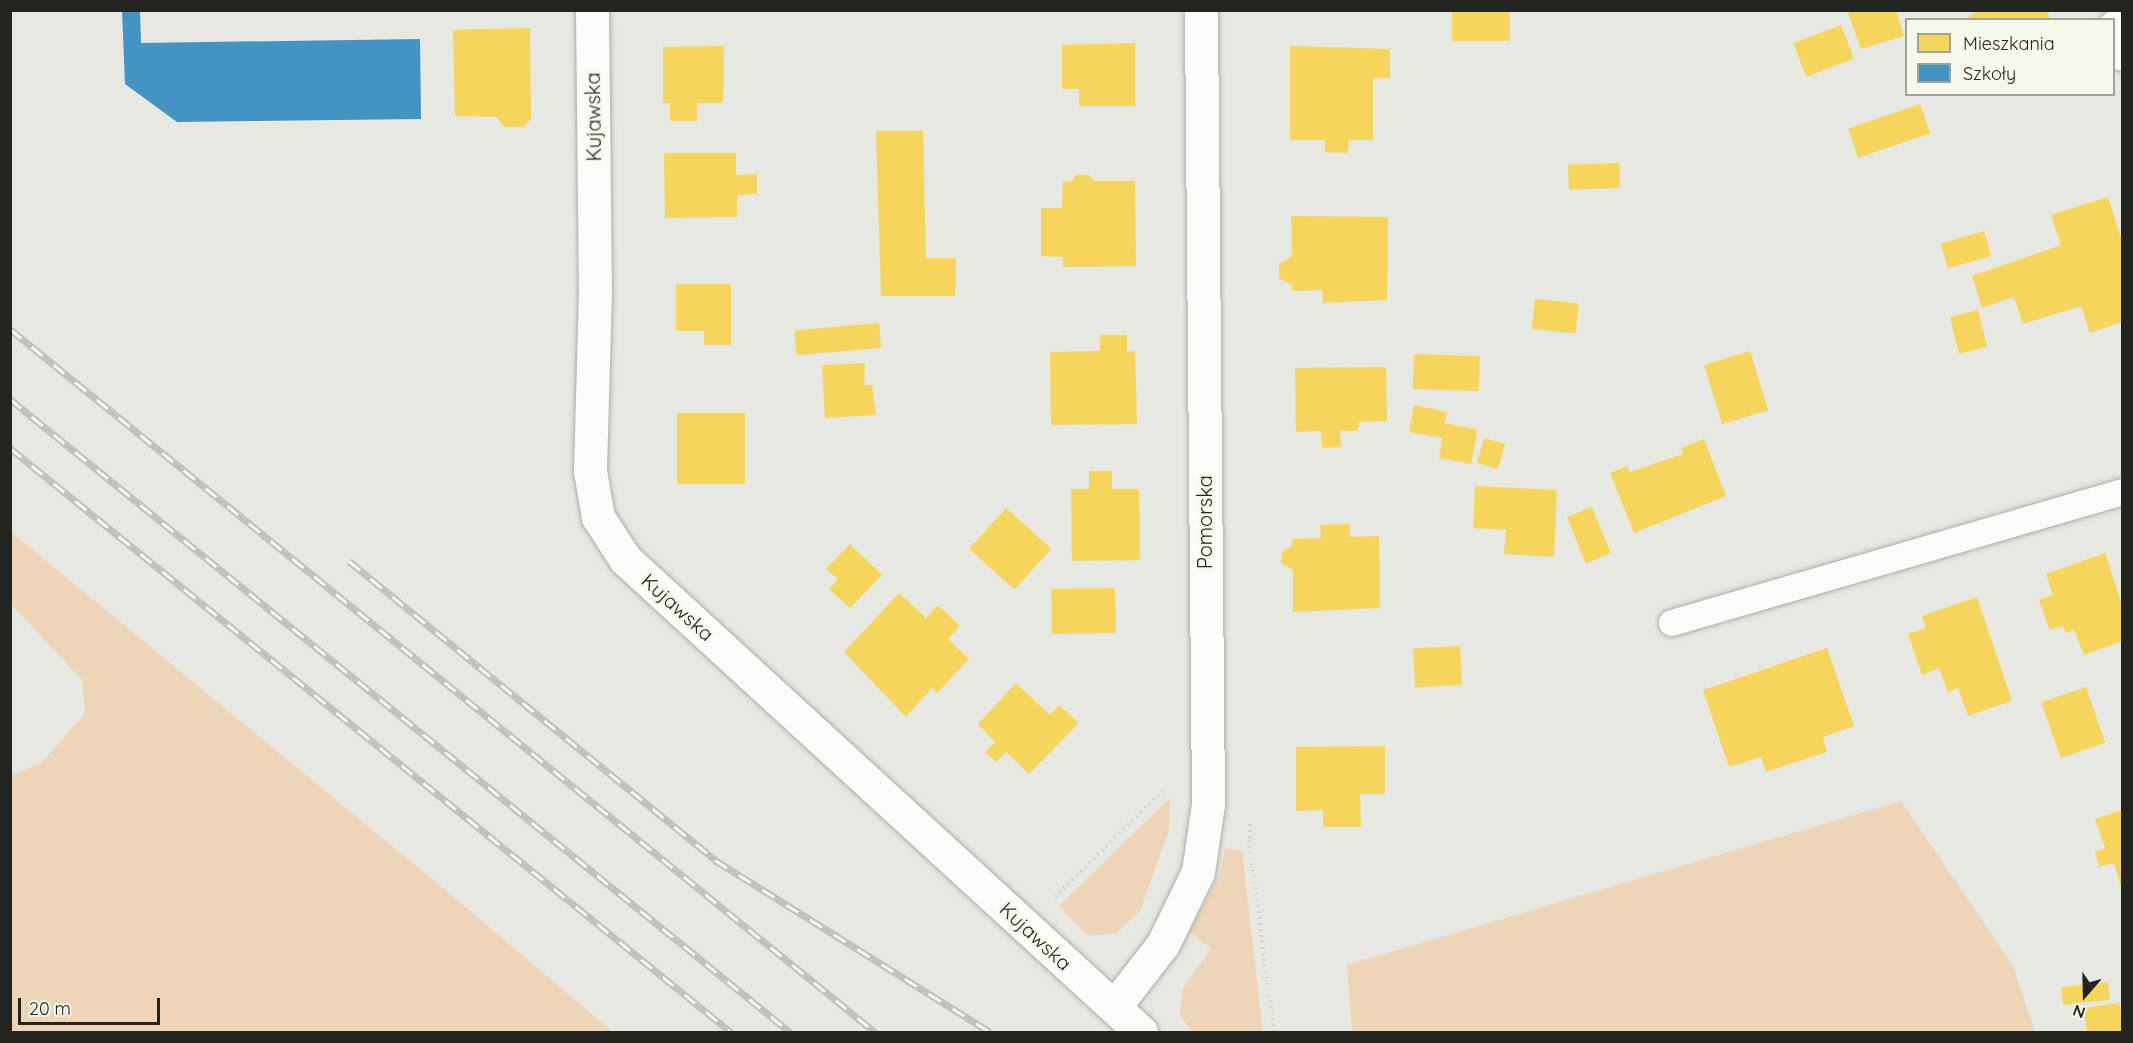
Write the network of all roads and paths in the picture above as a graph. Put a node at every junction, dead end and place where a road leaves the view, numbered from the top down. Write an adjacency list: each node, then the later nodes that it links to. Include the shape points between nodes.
1 (592, 10): 10 (street, Kujawska, via 596,291 590,471 598,517 625,558)
2 (1201, 10): 8 (street, Pomorska)
3 (2115, 30): 4 (street)
4 (2122, 54)
5 (2122, 492): 6 (lane)
6 (1672, 623)
7 (1172, 782): 9 (path)
8 (1208, 804): 10 (street, Pomorska, via 1198,872 1163,944); 12 (path, via 1250,841)
9 (1053, 899)
10 (1114, 1007): 11 (street, Kujawska)
11 (1141, 1032)
12 (1274, 1032)

